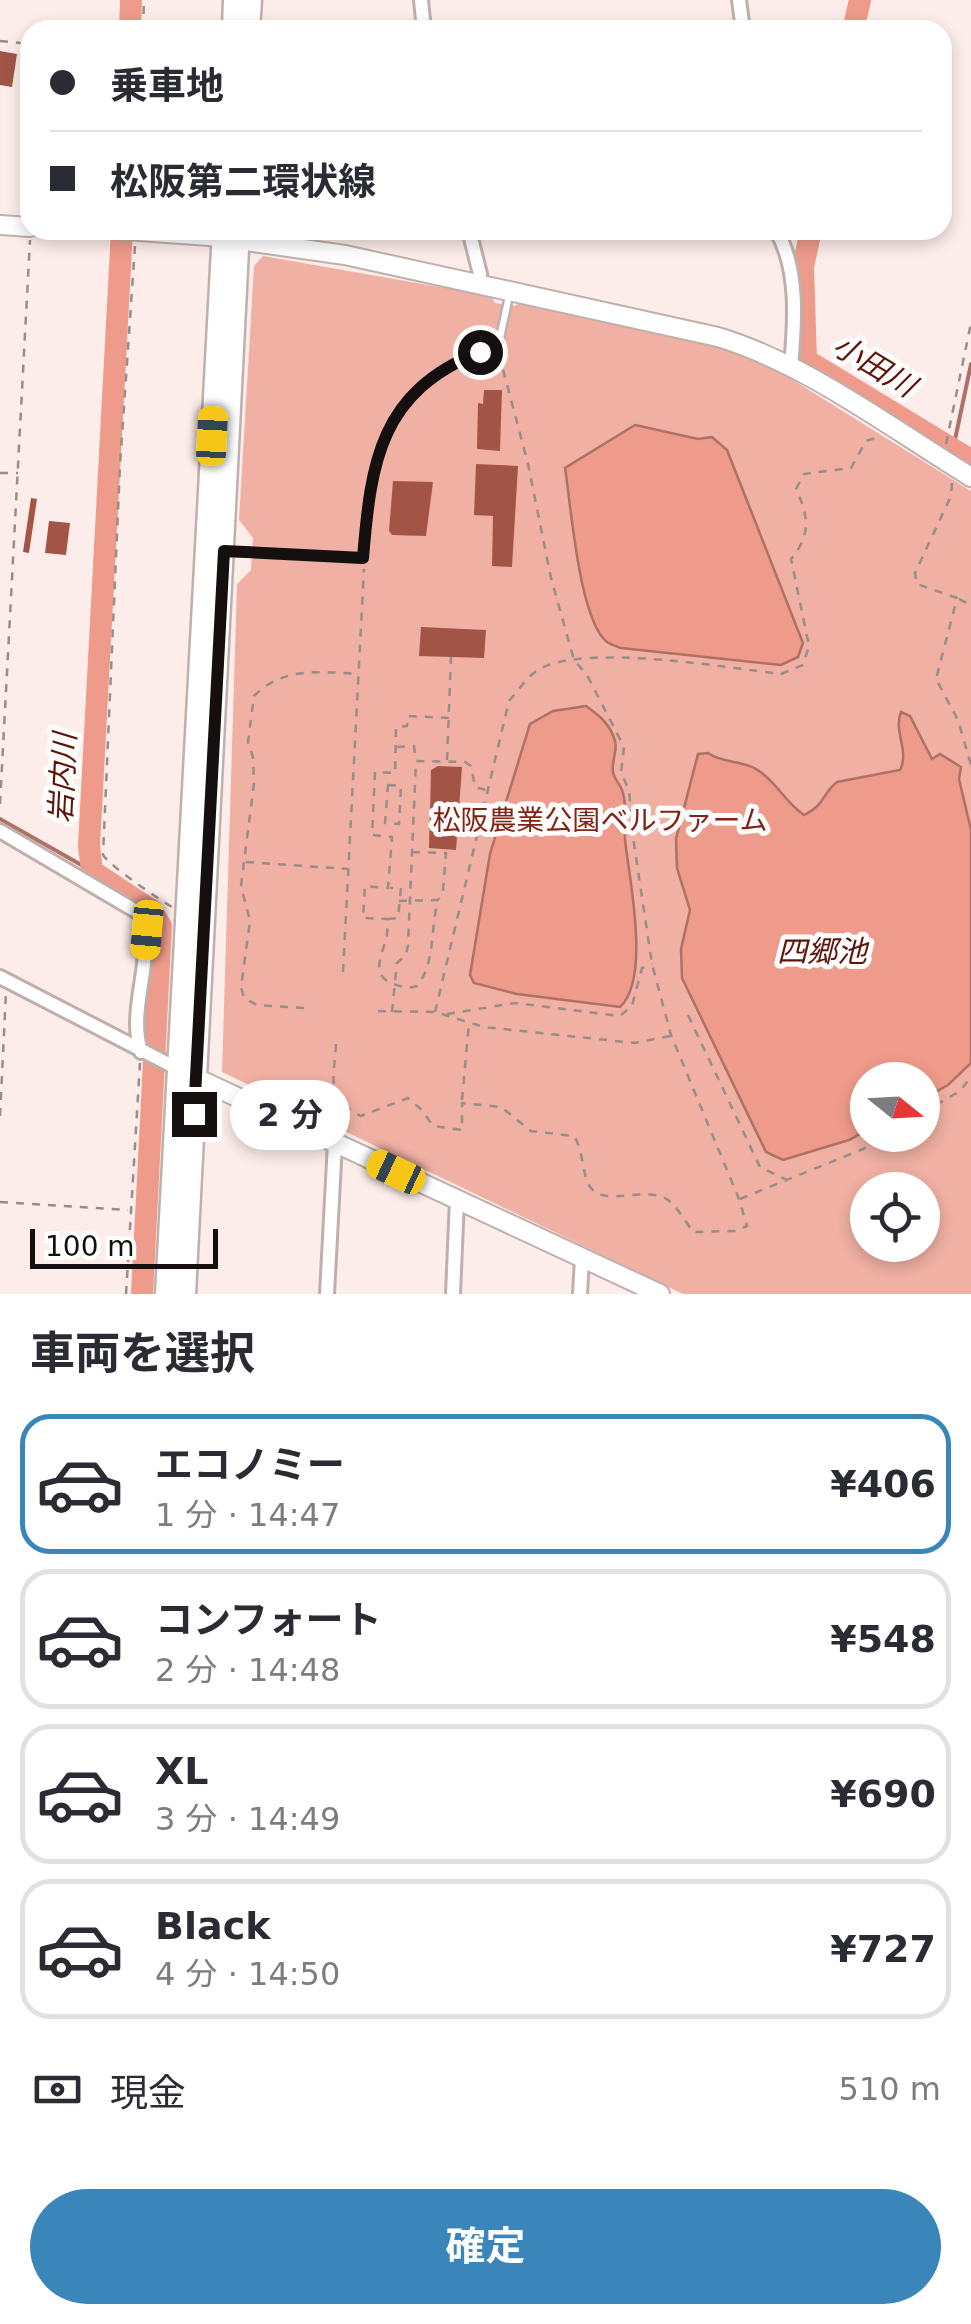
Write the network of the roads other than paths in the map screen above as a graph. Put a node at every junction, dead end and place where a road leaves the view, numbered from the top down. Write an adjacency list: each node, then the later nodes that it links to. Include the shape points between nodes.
1 (231, 240): 10 (main road)
2 (231, 240): 14 (main road)
3 (264, 240): 6 (street)
4 (472, 240): 6 (street)
5 (782, 240): 8 (street, via 792,270)
6 (479, 283): 7 (street)
7 (510, 290): 8 (street, via 718,337); 10 (lane, via 497,352 444,368 407,400 386,430 368,492 363,558)
8 (792, 366): 9 (street)
9 (962, 478)
10 (224, 551): 14 (main road)
11 (0, 831): 13 (street, via 141,914 147,930 137,1023)
12 (4, 979): 13 (street)
13 (141, 1052): 14 (street)
14 (180, 1070): 15 (street); 18 (main road); 19 (main road)
15 (335, 1144): 16 (street); 20 (street)
16 (457, 1200): 17 (street); 21 (street)
17 (582, 1258): 22 (street); 23 (street)
18 (166, 1294)
19 (185, 1294)
20 (327, 1294)
21 (453, 1294)
22 (580, 1294)
23 (660, 1294)

